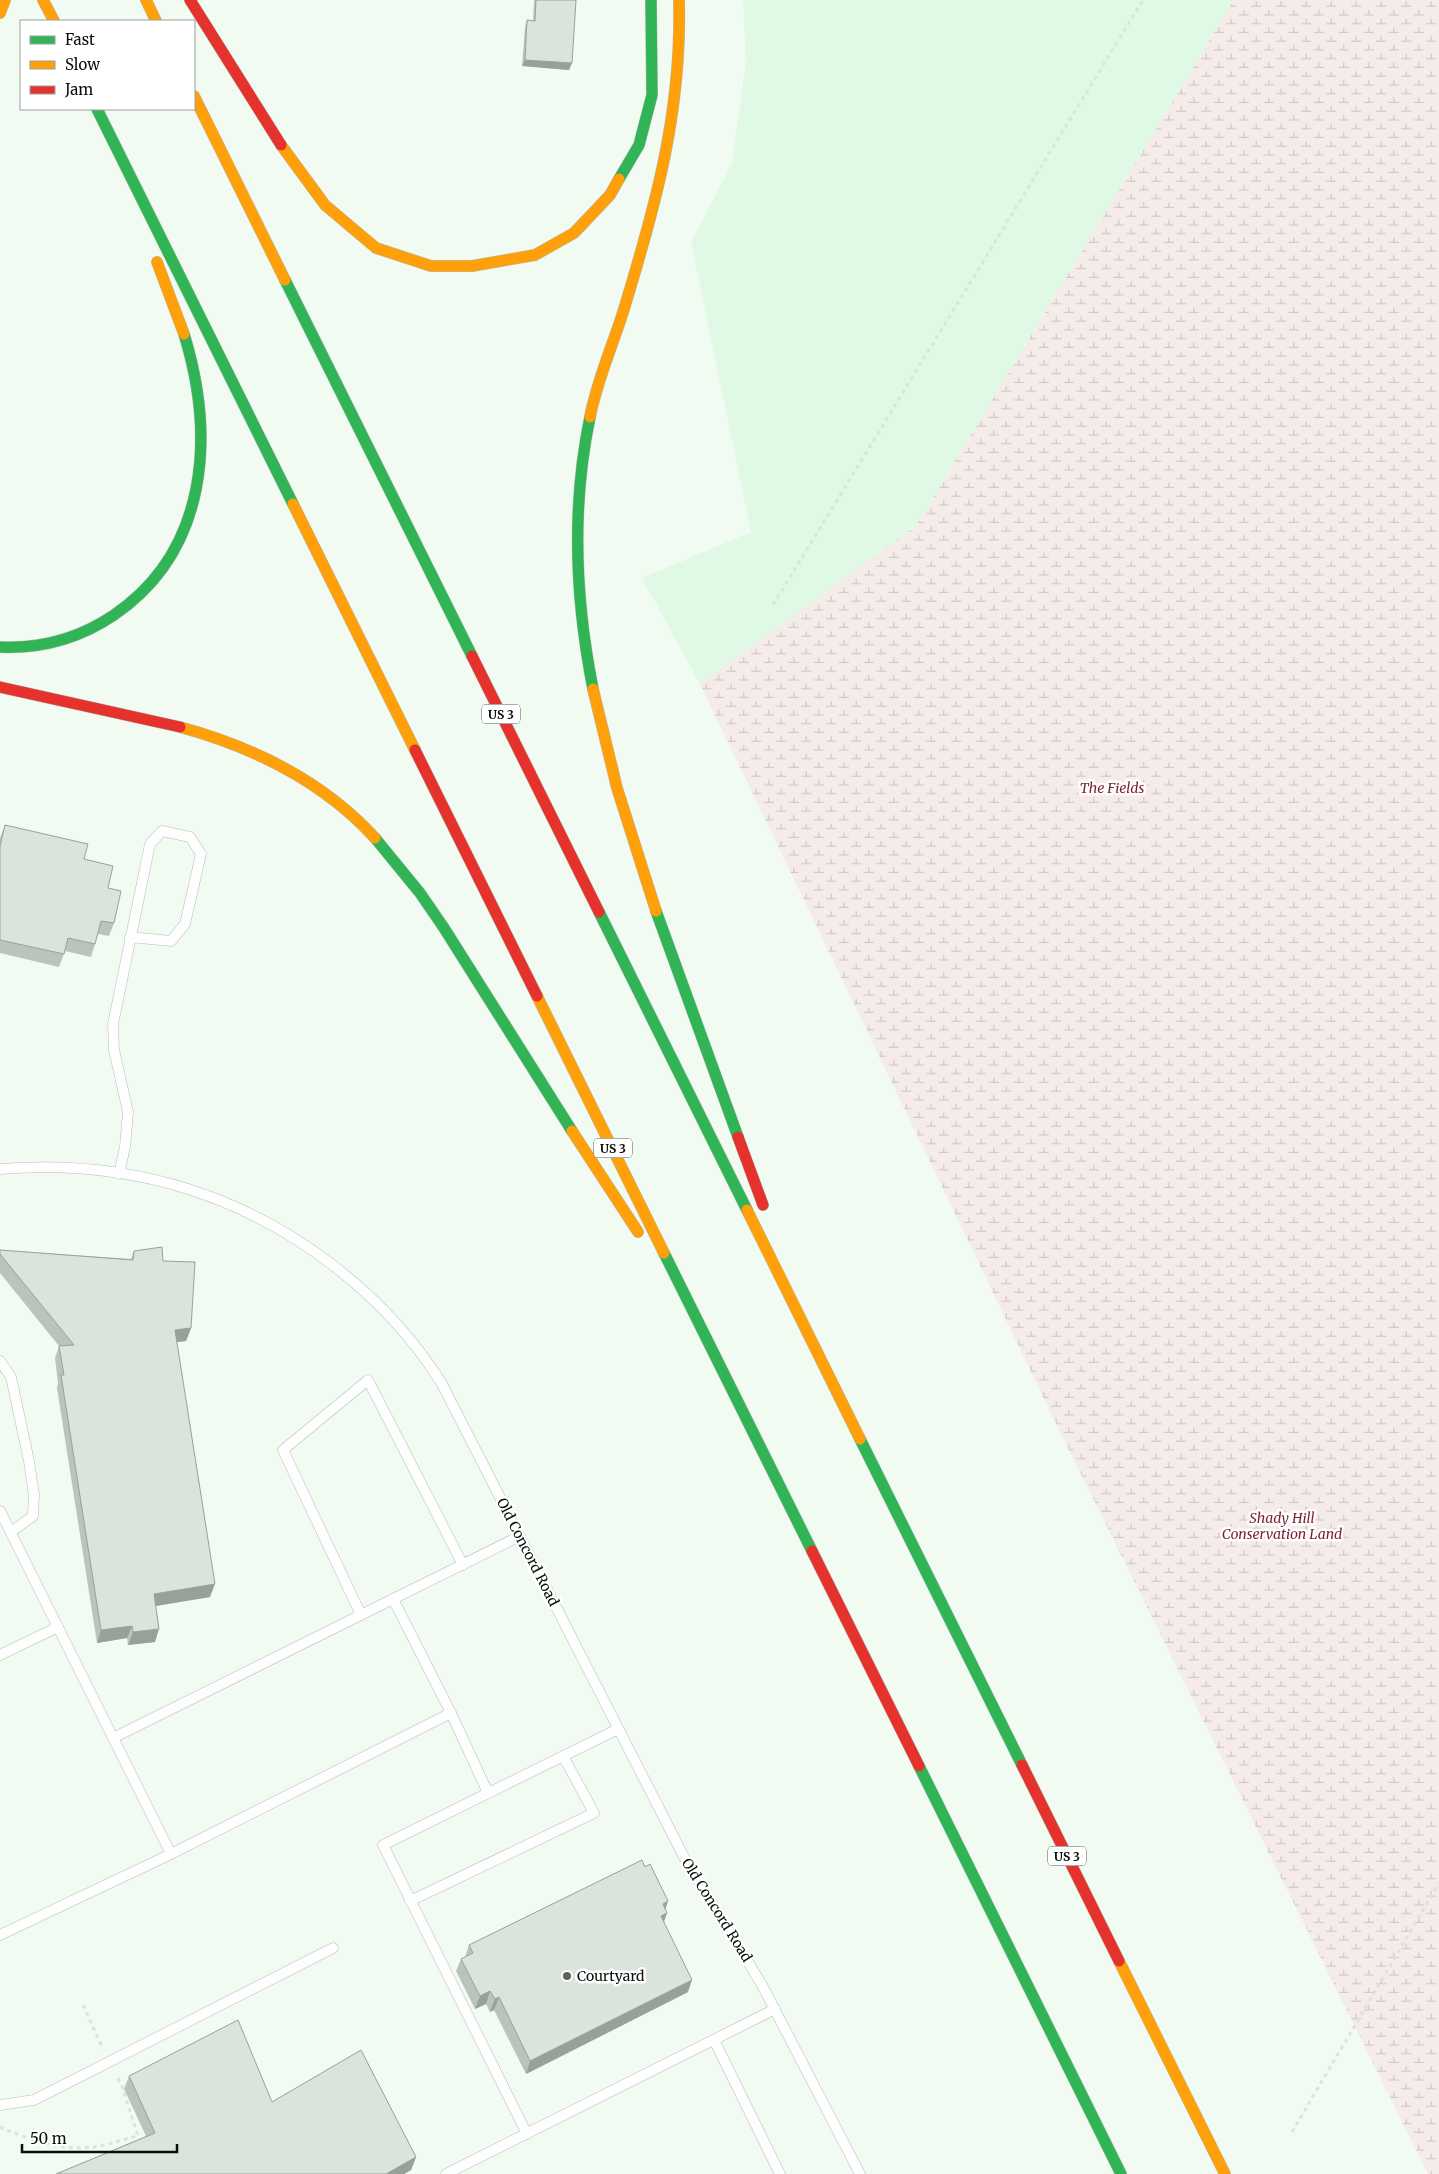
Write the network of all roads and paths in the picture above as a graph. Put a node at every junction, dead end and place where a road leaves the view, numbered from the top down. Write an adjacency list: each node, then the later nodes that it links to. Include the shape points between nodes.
1 (5, 0): 8 (main road)
2 (43, 0): 9 (main road)
3 (146, 0): 10 (main road)
4 (190, 0): 5 (main road, via 288,156 326,205 376,248 431,266 472,266 535,254 574,232 610,195 639,145 652,95)
5 (651, 0)
6 (679, 0): 22 (main road, via 681,27 675,117 647,230 588,423 578,511 578,581 589,667 610,762 644,879)
7 (1143, 0): 16 (path)
8 (0, 13)
9 (53, 20)
10 (156, 20)
11 (195, 98): 24 (main road, US 3)
12 (98, 110): 13 (main road, US 3)
13 (104, 122): 14 (main road); 25 (main road, US 3)
14 (146, 234)
15 (153, 252): 17 (main road, via 188,345 200,405 197,488 186,527 173,554 146,590 105,622 70,638 37,646)
16 (773, 605)
17 (0, 647)
18 (0, 688): 25 (main road, via 192,730 252,753 293,773 337,803 368,830 400,866 434,914)
19 (130, 938): 19 (lane, via 171,940 185,924 201,854 190,838 162,831 150,844); 21 (lane, via 114,1010 114,1050 125,1096 128,1127)
20 (0, 1169): 21 (lane, Old Concord Road, via 61,1167)
21 (119, 1174): 29 (lane, Old Concord Road, via 188,1189 247,1214 309,1249 364,1292 426,1358)
22 (768, 1221)
23 (775, 1239): 24 (main road)
24 (809, 1331): 57 (main road, US 3)
25 (711, 1347): 56 (main road, US 3)
26 (0, 1360): 28 (lane, via 11,1377 34,1495 33,1516)
27 (0, 1511): 28 (lane)
28 (10, 1532): 33 (lane)
29 (520, 1536): 30 (lane); 36 (lane, Old Concord Road)
30 (463, 1565): 31 (lane); 32 (lane, via 368,1380 283,1450)
31 (393, 1600): 32 (lane); 35 (lane)
32 (361, 1615): 37 (lane)
33 (58, 1627): 34 (lane); 37 (lane)
34 (0, 1655)
35 (451, 1713): 39 (lane); 40 (lane)
36 (618, 1729): 38 (lane); 46 (lane, Old Concord Road, via 696,1880)
37 (114, 1738): 40 (lane)
38 (563, 1756): 39 (lane); 42 (lane, via 594,1813)
39 (488, 1793): 42 (lane, via 383,1845)
40 (172, 1854): 43 (lane)
41 (1439, 1883): 51 (path)
42 (410, 1901): 52 (lane)
43 (0, 1935)
44 (333, 1948): 48 (lane)
45 (83, 2005): 48 (path)
46 (775, 2009): 47 (lane); 55 (lane, Old Concord Road)
47 (714, 2040): 52 (lane); 54 (lane)
48 (109, 2062): 49 (lane, via 34,2100); 50 (path, via 122,2086 138,2136 92,2147 66,2147)
49 (0, 2105)
50 (0, 2128)
51 (1292, 2132)
52 (527, 2134): 53 (lane)
53 (446, 2174)
54 (780, 2174)
55 (860, 2174)
56 (1121, 2174)
57 (1225, 2174)

